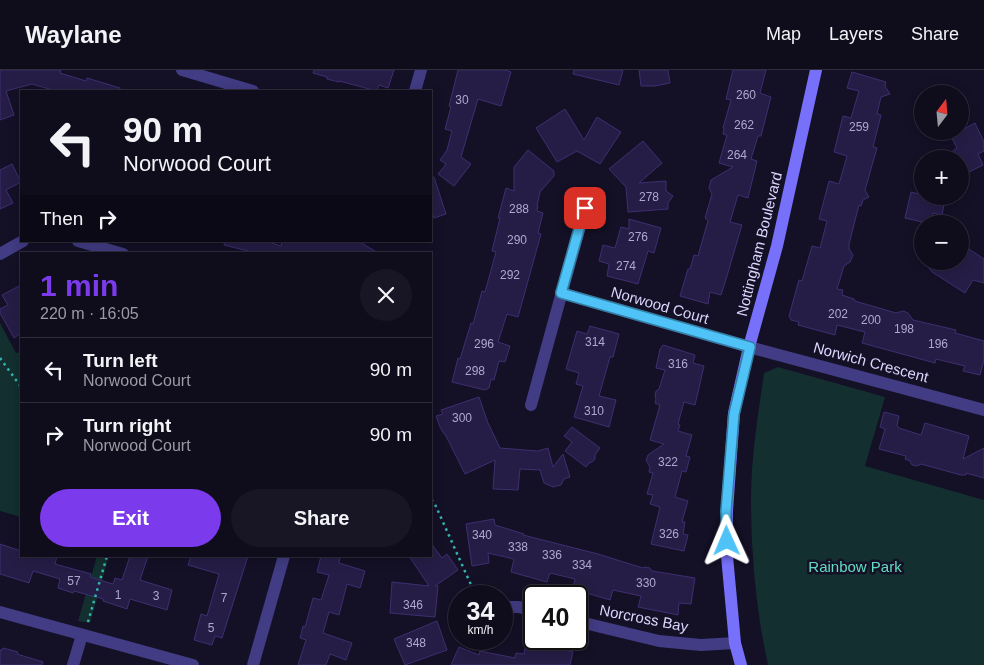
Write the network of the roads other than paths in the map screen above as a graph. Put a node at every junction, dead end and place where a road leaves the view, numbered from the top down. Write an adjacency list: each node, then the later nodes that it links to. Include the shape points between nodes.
1 (182, 70): 4 (street)
2 (421, 70): 5 (street)
3 (816, 70): 12 (street, Nottingham Boulevard, via 777,246)
4 (250, 90)
5 (415, 90)
6 (585, 208): 11 (street)
7 (21, 242): 10 (street)
8 (82, 242): 9 (street)
9 (117, 252)
10 (0, 254)
11 (561, 293): 12 (street, Norwood Court); 13 (street)
12 (750, 347): 14 (street, Norwich Crescent); 19 (street, Nottingham Boulevard, via 734,414 726,511)
13 (531, 405)
14 (984, 410)
15 (284, 557): 22 (street)
16 (0, 612): 18 (street)
17 (588, 624): 19 (street, Norcross Bay, via 659,640 701,645)
18 (84, 630): 20 (street); 21 (street)
19 (735, 643): 23 (street, Nottingham Boulevard)
20 (73, 665)
21 (193, 665)
22 (253, 665)
23 (742, 665)

